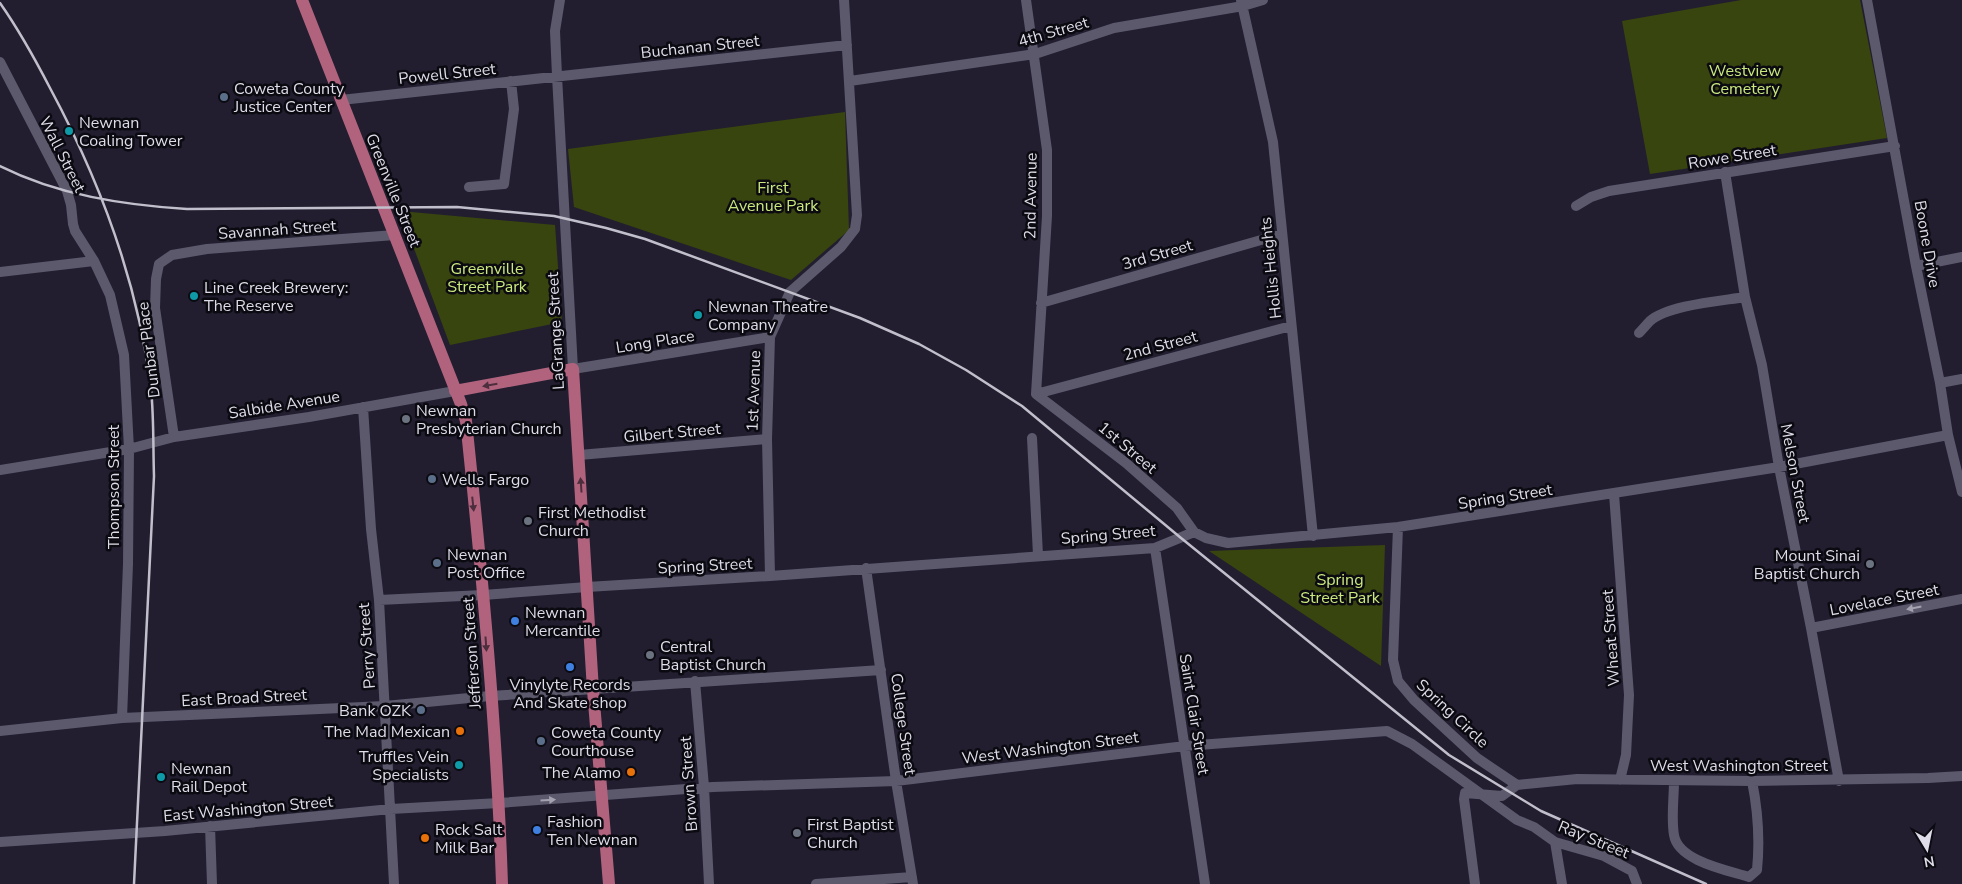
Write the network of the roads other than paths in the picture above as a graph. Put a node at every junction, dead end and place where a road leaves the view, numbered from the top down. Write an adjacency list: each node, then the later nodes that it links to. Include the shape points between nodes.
1 (302, 0): 14 (main road, Greenville Street)
2 (560, 0): 11 (street, LaGrange Street, via 555,31)
3 (844, 0): 8 (street, 1st Avenue)
4 (1026, 0): 9 (street, 2nd Avenue)
5 (1262, 0): 7 (street, 4th Street)
6 (1867, 0): 15 (street, Boone Drive)
7 (1242, 3): 9 (street, 4th Street, via 1114,28); 20 (street, Hollis Heights, via 1273,142)
8 (847, 46): 11 (street, Buchanan Street); 13 (street, 1st Avenue)
9 (1035, 54): 13 (street, 4th Street); 27 (street, 2nd Avenue, via 1047,150 1047,216)
10 (0, 62): 22 (street, Wall Street, via 67,191 75,231)
11 (557, 76): 12 (street, Powell Street); 31 (street, LaGrange Street)
12 (511, 81): 14 (street, Powell Street); 17 (street, via 514,109 504,184)
13 (850, 81): 30 (street, 1st Avenue, via 857,215 854,229 841,247 790,292)
14 (341, 100): 19 (main road, Greenville Street)
15 (1895, 146): 16 (street, Rowe Street); 24 (street, Boone Drive)
16 (1725, 172): 18 (street, Rowe Street, via 1609,191); 26 (street, Melson Street)
17 (470, 187)
18 (1576, 206)
19 (392, 230): 23 (street, Savannah Street, via 207,249 172,255); 35 (main road, Greenville Street)
20 (1282, 234): 27 (street, 3rd Street); 28 (street, Hollis Heights)
21 (1962, 257): 24 (street)
22 (94, 261): 25 (street); 43 (street, Thompson Street, via 110,295 122,342)
23 (164, 261): 40 (street, Dunbar Place, via 159,264 156,279 155,308)
24 (1916, 266): 33 (street, Boone Drive)
25 (0, 272)
26 (1745, 297): 29 (street, via 1662,313); 45 (street, Melson Street, via 1762,365)
27 (1041, 303): 36 (street, 2nd Avenue)
28 (1291, 326): 36 (street, 2nd Street); 51 (street, Hollis Heights)
29 (1639, 333)
30 (770, 337): 31 (street, Long Place); 42 (street, 1st Avenue)
31 (573, 370): 34 (main road, Salbide Avenue, one-way to 34); 44 (main road, LaGrange Street)
32 (1962, 379): 33 (street)
33 (1940, 383): 39 (street, Boone Drive)
34 (471, 388): 35 (main road, Salbide Avenue); 38 (main road)
35 (455, 391): 37 (street, Salbide Avenue); 38 (main road, Jefferson Street)
36 (1036, 394): 50 (street, 1st Street, via 1126,463 1177,508)
37 (363, 407): 40 (street, Salbide Avenue); 59 (street, Perry Street)
38 (466, 421): 57 (main road, Jefferson Street, one-way to 57)
39 (1948, 435): 45 (street, Spring Street); 47 (street, Boone Drive)
40 (170, 438): 43 (street, Salbide Avenue)
41 (1032, 438): 53 (street)
42 (767, 439): 44 (street, Gilbert Street); 55 (street, 1st Avenue)
43 (133, 448): 46 (street, Salbide Avenue); 66 (street, Thompson Street)
44 (579, 455): 56 (main road, LaGrange Street, one-way to 44)
45 (1779, 467): 48 (street, Spring Street); 60 (street, Melson Street)
46 (0, 470)
47 (1962, 492)
48 (1614, 494): 49 (street, Spring Street); 70 (street, Wheat Street, via 1629,695 1626,755)
49 (1398, 527): 51 (street, Spring Street); 75 (street, Spring Circle, via 1393,660 1398,681 1477,758)
50 (1194, 532): 51 (street, Spring Street, via 1228,543); 52 (street, Spring Street)
51 (1313, 536)
52 (1155, 548): 53 (street, Spring Street); 68 (street, Saint Clair Street)
53 (1038, 555): 54 (street, Spring Street)
54 (866, 568): 55 (street, Spring Street); 61 (street, College Street)
55 (770, 576): 56 (street, Spring Street)
56 (587, 586): 57 (street, Spring Street); 63 (main road, LaGrange Street)
57 (483, 596): 59 (street, Spring Street); 64 (main road, Jefferson Street, one-way to 64)
58 (1962, 599): 60 (street, Lovelace Street, one-way to 60)
59 (379, 600): 65 (street, Perry Street)
60 (1811, 628): 71 (street, Melson Street)
61 (881, 670): 62 (street, East Broad Street); 72 (street, College Street)
62 (695, 681): 63 (street, East Broad Street); 76 (street, Brown Street)
63 (593, 690): 64 (street, East Broad Street); 78 (main road, LaGrange Street)
64 (490, 696): 65 (street, East Broad Street); 79 (main road, Jefferson Street)
65 (385, 706): 66 (street, East Broad Street); 80 (street, Perry Street)
66 (122, 718): 67 (street, East Broad Street)
67 (0, 731)
68 (1185, 746): 72 (street, West Washington Street); 77 (street, West Washington Street, via 1387,731 1412,744); 91 (street, Saint Clair Street)
69 (1962, 776): 71 (street, West Washington Street)
70 (1620, 780): 73 (street, West Washington Street); 75 (street, West Washington Street, via 1577,779)
71 (1839, 780): 74 (street, West Washington Street)
72 (896, 781): 76 (street, West Washington Street); 84 (street, College Street)
73 (1674, 781): 74 (street, West Washington Street); 74 (street, via 1674,836 1678,845 1690,857 1748,877 1757,870 1759,847 1758,808)
74 (1752, 781)
75 (1517, 785): 77 (street, via 1502,796)
76 (704, 787): 78 (street, West Washington Street); 89 (street, Brown Street)
77 (1483, 795): 83 (street, Ray Street); 92 (street, via 1466,793 1464,799)
78 (602, 796): 79 (street, West Washington Street, one-way to 78); 88 (main road, LaGrange Street)
79 (500, 803): 80 (street, East Washington Street); 87 (main road, Jefferson Street)
80 (391, 809): 81 (street, East Washington Street); 86 (street, Perry Street)
81 (210, 826): 82 (street, East Washington Street); 85 (street)
82 (0, 842)
83 (1555, 842): 93 (street); 94 (street, Ray Street, via 1604,856 1632,872)
84 (913, 880): 90 (street)
85 (212, 884)
86 (394, 884)
87 (502, 884)
88 (610, 884)
89 (710, 884)
90 (816, 884)
91 (1204, 884)
92 (1475, 884)
93 (1562, 884)
94 (1637, 884)

